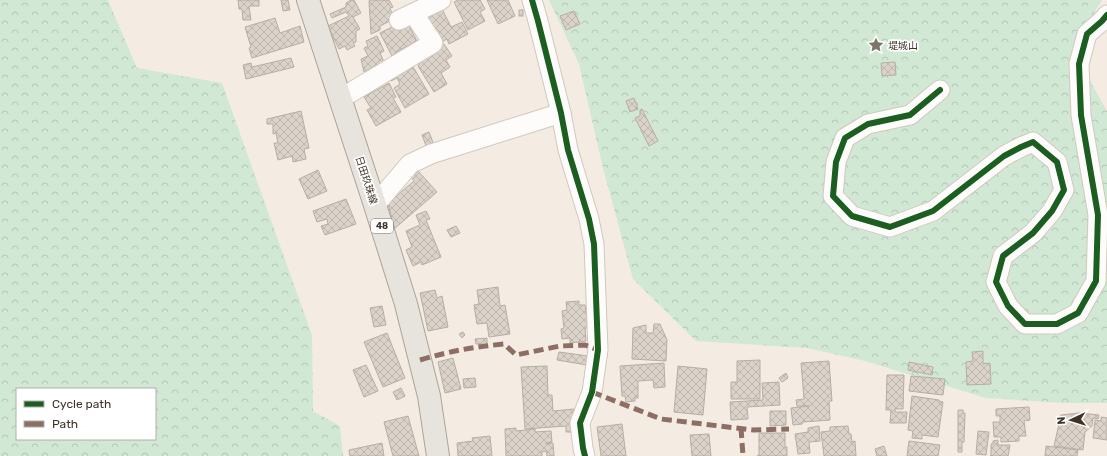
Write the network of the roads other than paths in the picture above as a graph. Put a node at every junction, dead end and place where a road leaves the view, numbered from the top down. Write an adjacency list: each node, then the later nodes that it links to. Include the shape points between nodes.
1 (308, 0): 6 (main road, 日田玖珠線 / 48)
2 (442, 0): 6 (street, via 407,17 433,43)
3 (532, 0): 7 (street)
4 (1107, 15): 5 (street, via 1087,34 1079,64 1081,115 1098,215 1096,282 1078,313 1057,324 1025,324 1008,306 996,282 1003,256 1033,232 1052,211 1064,190 1057,162 1033,142 1004,156 933,211 890,227 852,216 833,196 836,162 845,138 868,124 910,115)
5 (940, 90)
6 (340, 99): 8 (main road, 日田玖珠線 / 48)
7 (561, 113): 8 (street, via 431,154 410,164); 10 (street, via 568,150 594,244 598,350 592,392 580,423)
8 (375, 205): 9 (main road, 日田玖珠線 / 48, via 406,304 429,396)
9 (438, 456)
10 (585, 456)

